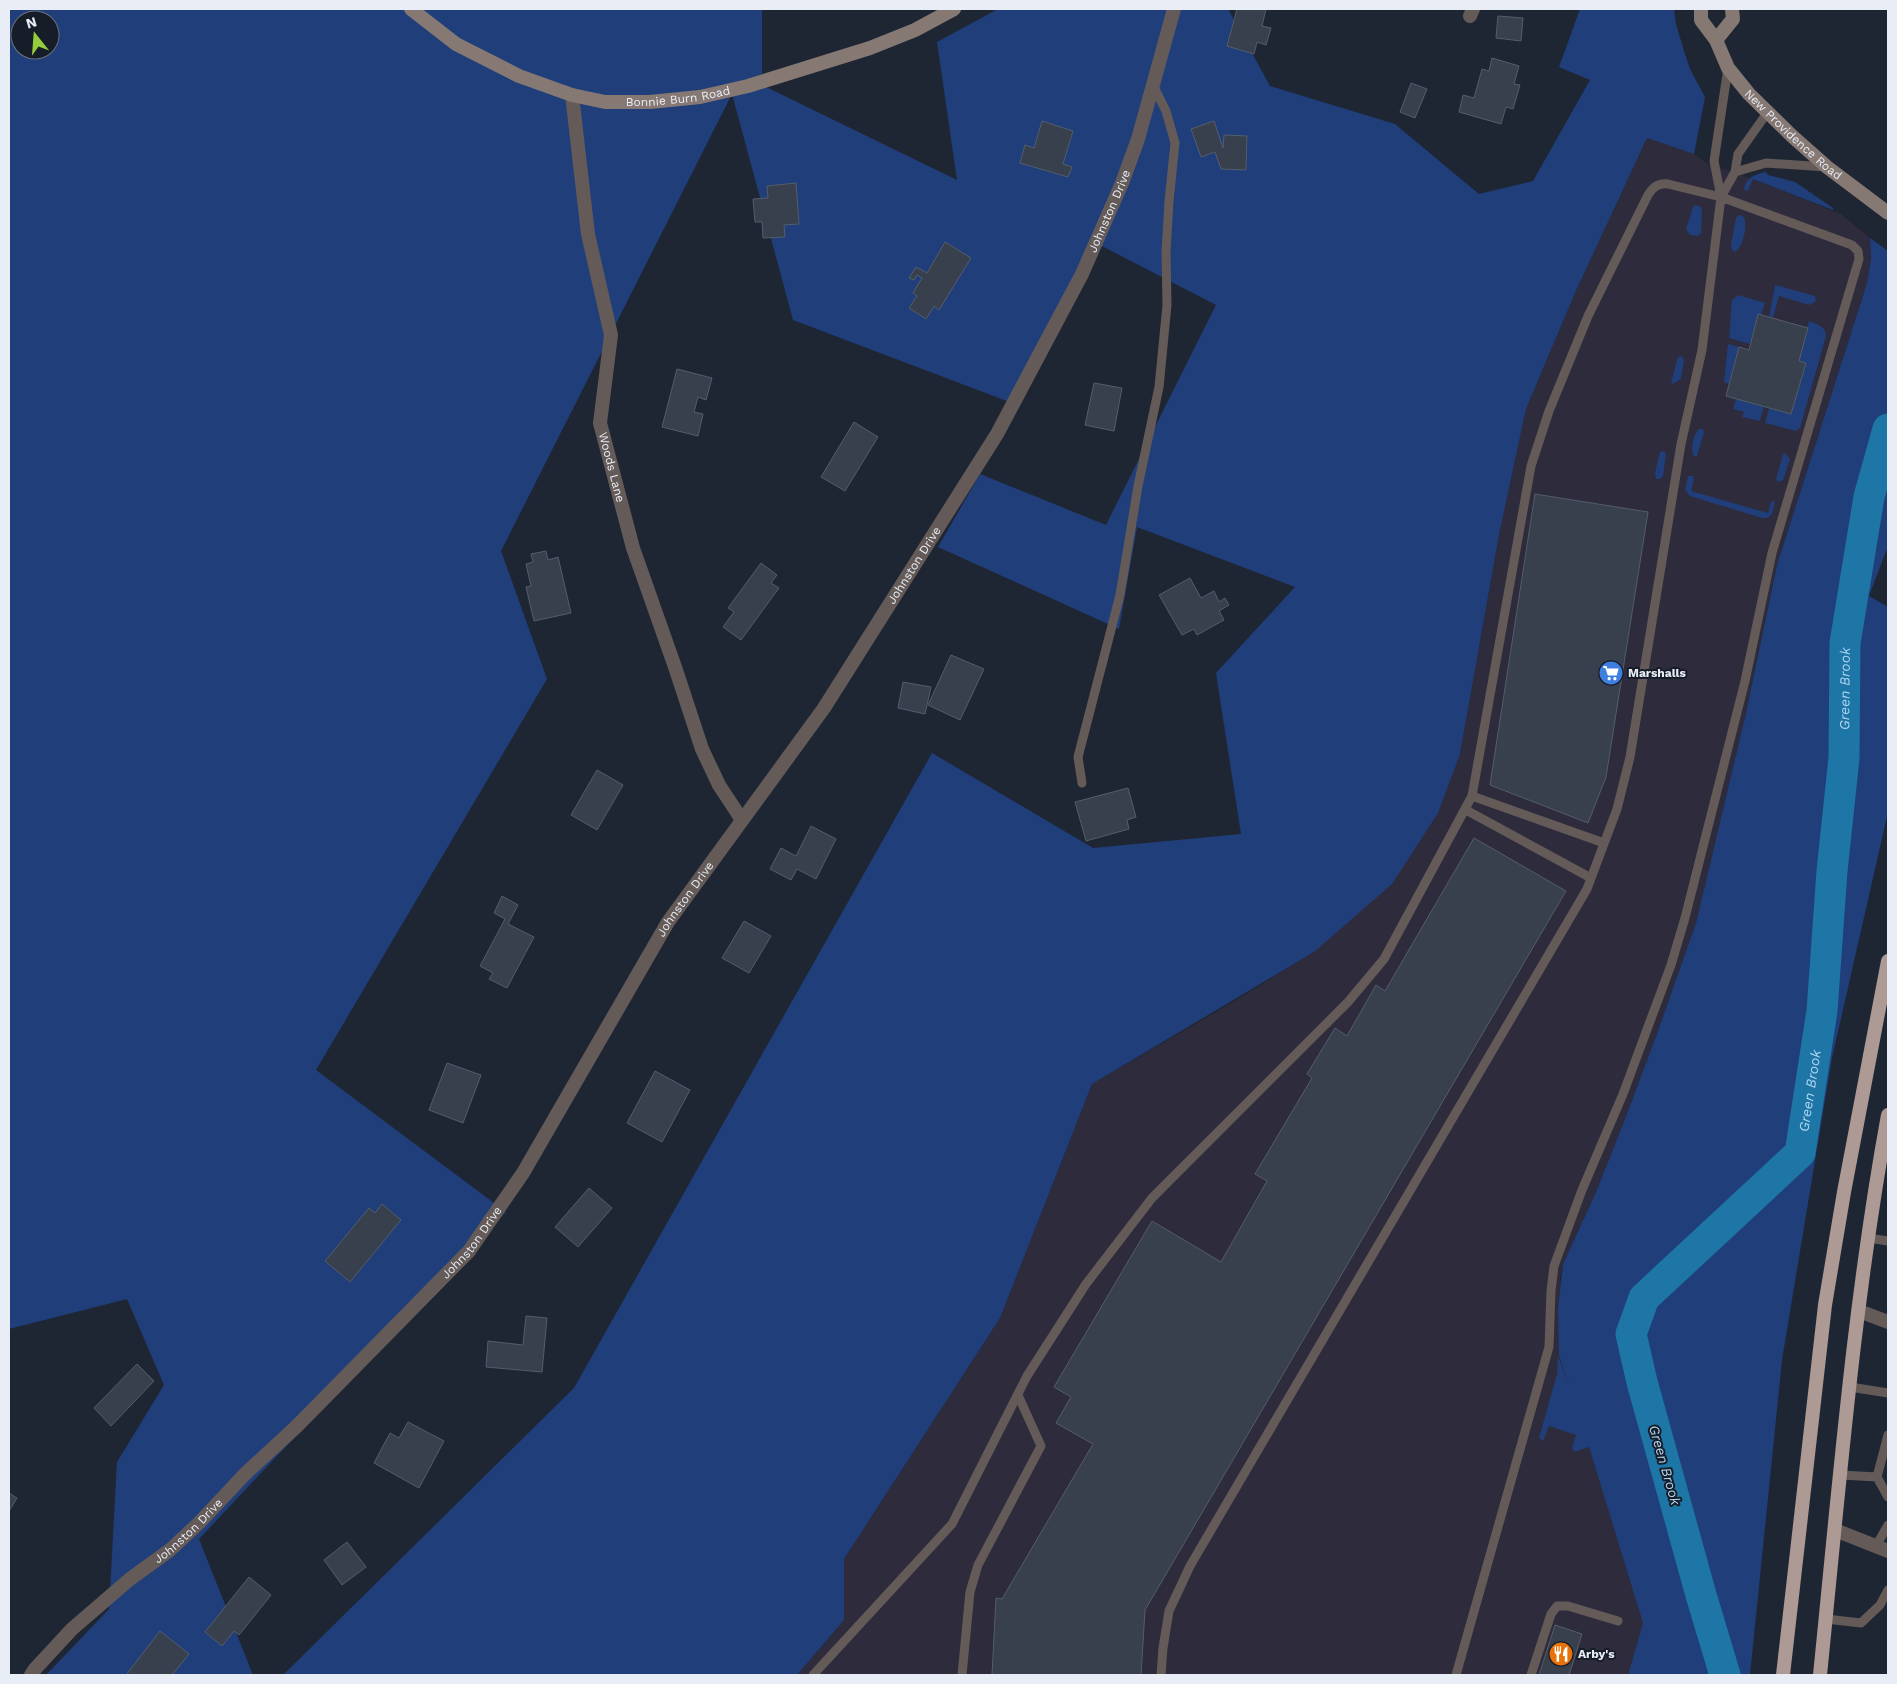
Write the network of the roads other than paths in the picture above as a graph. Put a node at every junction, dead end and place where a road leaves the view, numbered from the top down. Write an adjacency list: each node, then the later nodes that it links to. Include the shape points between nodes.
1 (411, 9): 9 (main road, Bonnie Burn Road, via 456,44 519,76)
2 (954, 9): 9 (main road, Bonnie Burn Road, via 915,30 870,48 748,86 700,97 605,102)
3 (1174, 9): 8 (street, Johnston Drive)
4 (1701, 9): 6 (main road, New Providence Road, via 1702,20)
5 (1732, 9): 6 (main road, via 1733,19)
6 (1716, 40): 7 (main road, New Providence Road)
7 (1728, 68): 10 (main road, New Providence Road); 13 (lane, via 1714,161)
8 (1153, 85): 15 (lane, via 1166,111 1175,143 1160,378 1120,595 1078,757); 18 (street, Johnston Drive, via 1122,183 1082,274 996,434 824,708)
9 (572, 95): 18 (street, Woods Lane, via 588,234 611,335 600,423 632,548 702,749 719,785)
10 (1767, 113): 11 (main road, New Providence Road); 12 (lane, via 1738,154)
11 (1826, 167): 12 (lane, via 1766,163); 14 (main road, New Providence Road)
12 (1734, 172): 13 (lane)
13 (1721, 197): 16 (lane, via 1662,183 1651,190 1573,352 1531,466); 19 (lane, via 1702,350 1681,444 1635,728 1617,809); 44 (lane, via 1852,245 1858,251 1859,259 1772,553 1742,690 1680,937 1623,1094 1554,1266 1549,1347)
14 (1888, 213)
15 (1082, 783)
16 (1472, 796): 17 (lane); 19 (lane)
17 (1466, 810): 20 (lane); 29 (lane, via 1384,959 1348,1002 1152,1198 1086,1284)
18 (742, 820): 40 (street, Johnston Drive, via 668,922 523,1174 470,1251 199,1524 72,1629)
19 (1604, 843): 20 (lane)
20 (1591, 878): 43 (lane, via 1190,1566 1168,1611)
21 (1888, 961): 46 (highway, via 1825,1305)
22 (1888, 1115): 23 (highway)
23 (1868, 1238): 24 (lane); 25 (highway)
24 (1888, 1241)
25 (1859, 1311): 26 (street); 27 (highway)
26 (1888, 1322)
27 (1850, 1387): 28 (lane); 31 (highway)
28 (1888, 1393)
29 (1018, 1395): 41 (lane, via 952,1524); 42 (lane, via 1042,1446 978,1566 970,1592)
30 (1888, 1435): 32 (lane)
31 (1841, 1475): 32 (lane); 35 (highway)
32 (1877, 1477): 33 (lane)
33 (1888, 1497)
34 (1888, 1525): 36 (lane)
35 (1835, 1530): 36 (street); 38 (highway)
36 (1882, 1548)
37 (1888, 1590): 38 (lane, via 1880,1605 1861,1623)
38 (1826, 1619): 47 (highway)
39 (1618, 1621): 45 (lane, via 1568,1606 1557,1606 1551,1614)
40 (31, 1675)
41 (813, 1675)
42 (962, 1675)
43 (1161, 1675)
44 (1456, 1675)
45 (1531, 1675)
46 (1783, 1675)
47 (1820, 1675)

